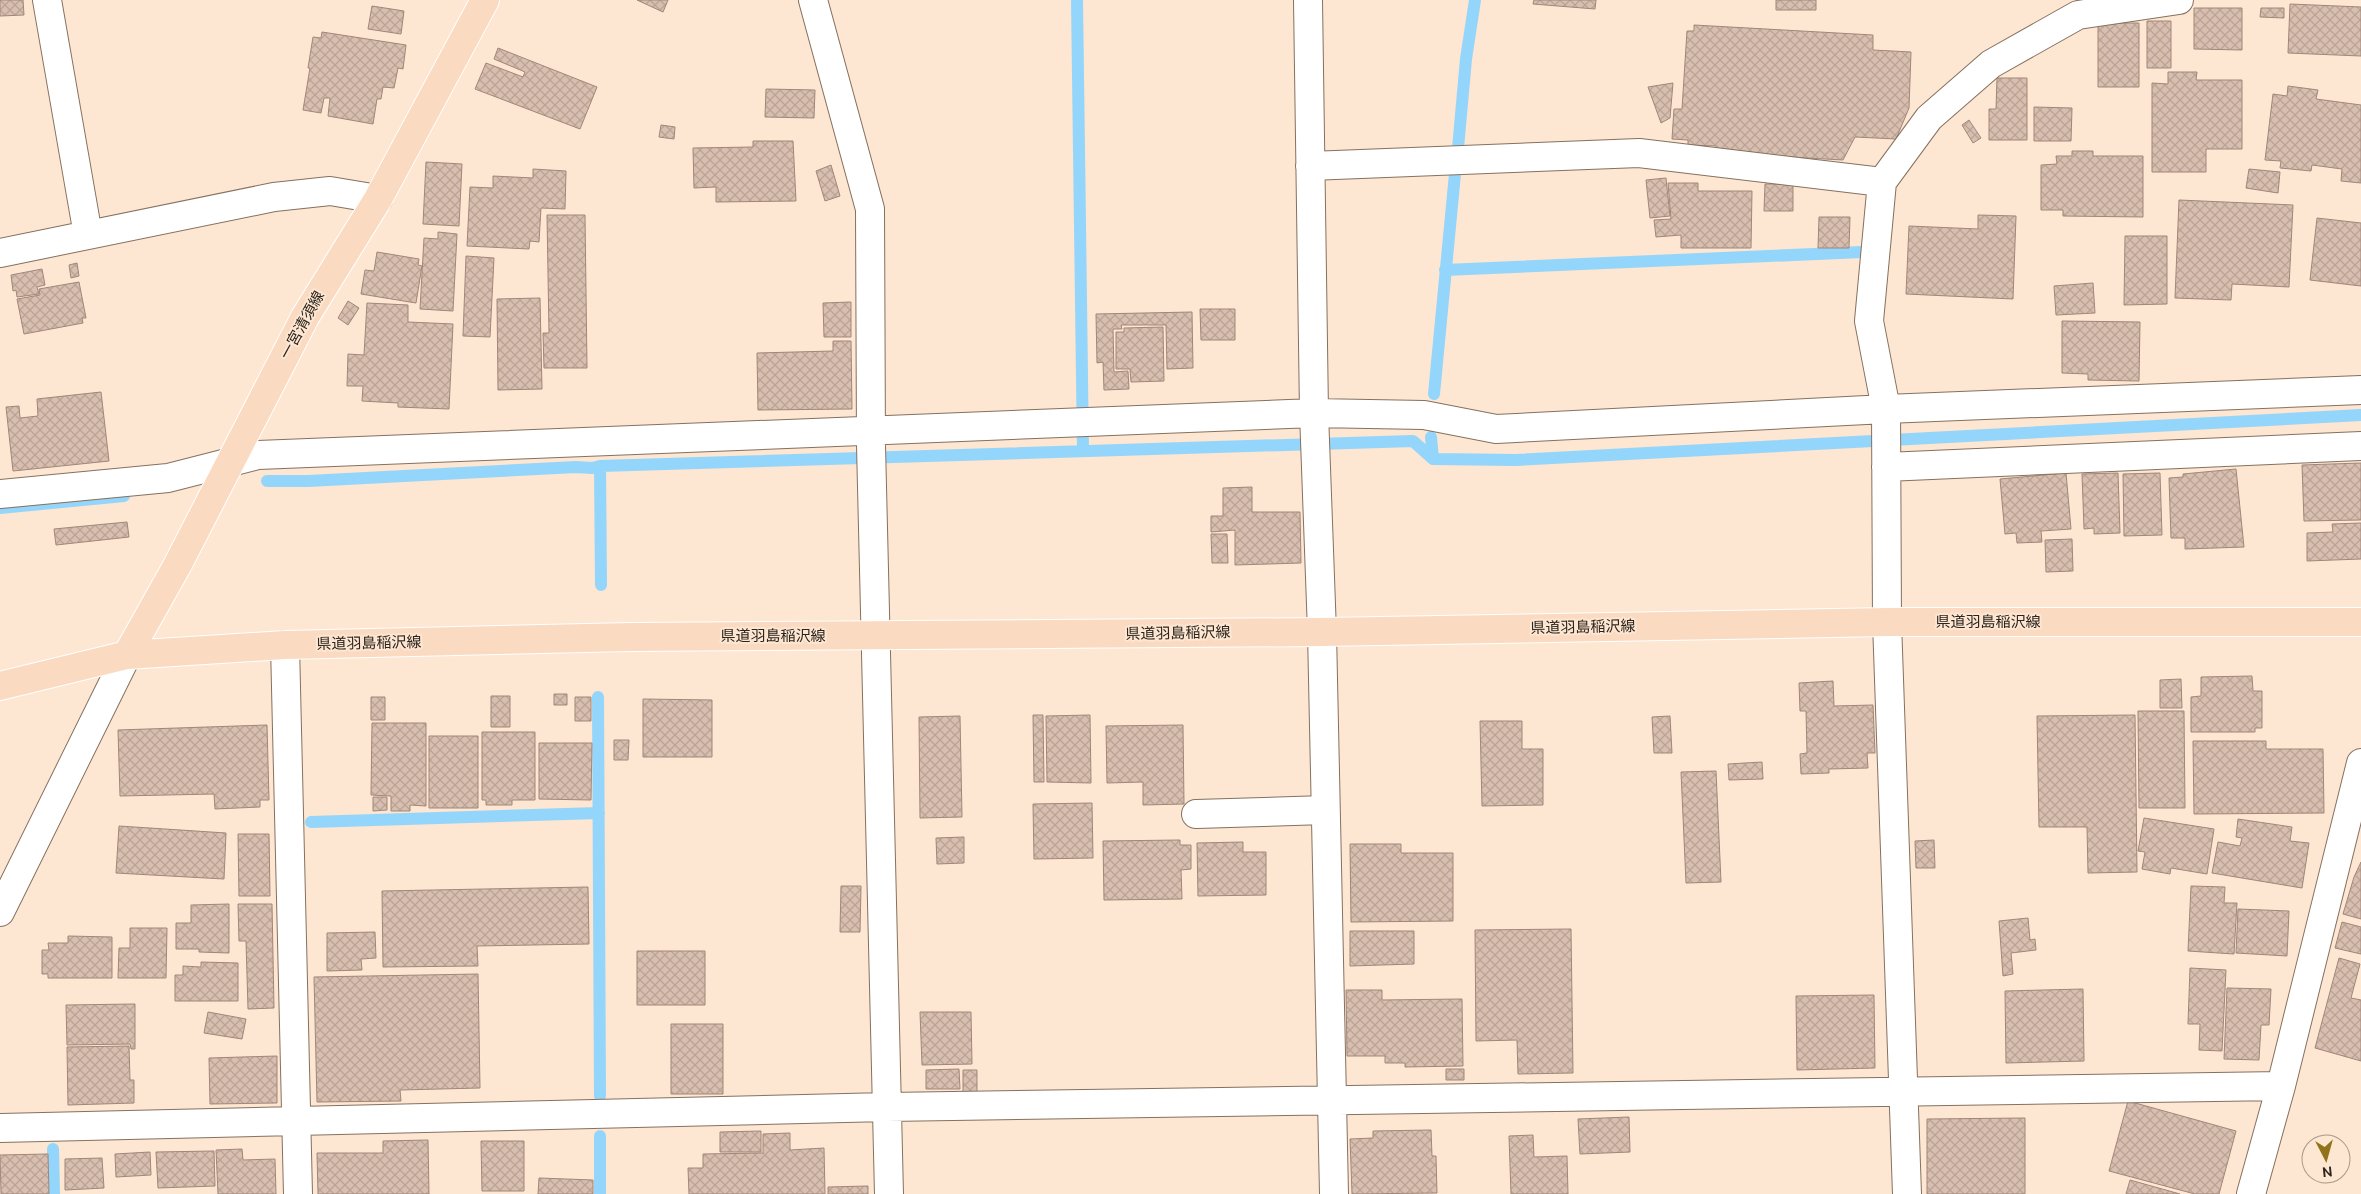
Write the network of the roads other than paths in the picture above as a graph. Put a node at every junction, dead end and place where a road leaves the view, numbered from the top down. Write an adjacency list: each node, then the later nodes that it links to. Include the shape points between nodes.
1 (46, 0): 10 (street)
2 (485, 0): 9 (main road, 一宮清須線)
3 (813, 0): 15 (street, via 870,209)
4 (1308, 0): 7 (street)
5 (2179, 0): 6 (street)
6 (2078, 8): 8 (street, via 1991,64 1929,118)
7 (1310, 166): 8 (street, via 1640,153); 13 (street)
8 (1882, 182): 14 (street, via 1868,321)
9 (378, 199): 10 (street, via 330,191 274,196); 17 (main road, 一宮清須線, via 305,317)
10 (88, 235): 11 (street)
11 (0, 253)
12 (2361, 390): 14 (street)
13 (1315, 437): 14 (street, via 1424,416 1496,429); 15 (street); 21 (street)
14 (1886, 437): 16 (street); 19 (street)
15 (871, 439): 17 (street, via 258,455); 22 (street)
16 (2361, 446)
17 (230, 462): 18 (street, via 168,478); 24 (main road, 一宮清須線)
18 (0, 494)
19 (1887, 622): 20 (main road, 県道羽島稲沢線); 21 (main road, 県道羽島稲沢線); 32 (street)
20 (2361, 622)
21 (1322, 632): 22 (main road, 県道羽島稲沢線); 27 (street)
22 (875, 636): 23 (main road, 県道羽島稲沢線, via 631,637); 34 (street)
23 (285, 646): 24 (main road, 県道羽島稲沢線); 35 (street)
24 (127, 655): 25 (main road, 県道羽島稲沢線); 30 (street)
25 (0, 686)
26 (2361, 763): 29 (street)
27 (1325, 810): 28 (street); 33 (street)
28 (1196, 814)
29 (2353, 833): 31 (street)
30 (0, 912)
31 (2281, 1086): 32 (street); 41 (street)
32 (1905, 1091): 33 (street); 40 (street)
33 (1332, 1101): 34 (street); 39 (street)
34 (887, 1107): 35 (street); 38 (street)
35 (297, 1120): 36 (street); 37 (street)
36 (0, 1128)
37 (298, 1194)
38 (889, 1194)
39 (1334, 1194)
40 (1907, 1194)
41 (2252, 1194)

